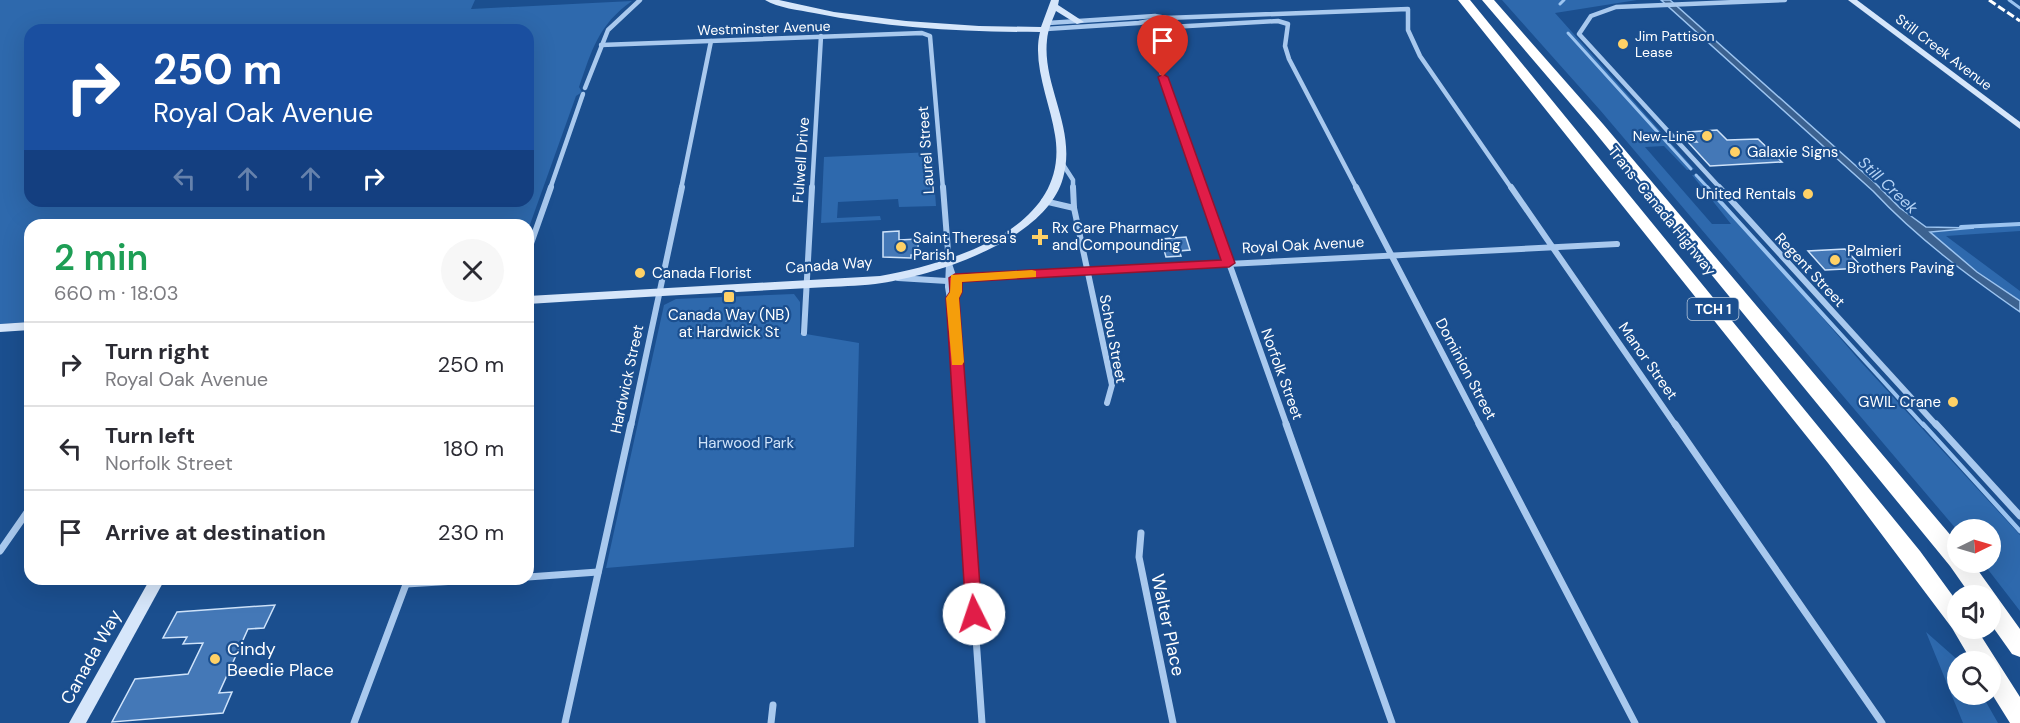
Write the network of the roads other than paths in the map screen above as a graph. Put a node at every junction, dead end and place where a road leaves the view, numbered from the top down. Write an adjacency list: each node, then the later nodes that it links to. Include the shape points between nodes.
1 (640, 0): 17 (street, via 613,24)
2 (768, 0): 9 (main road)
3 (794, 0): 9 (main road)
4 (1464, 0): 49 (highway, Trans-Canada Highway / TCH 1, via 1835,458)
5 (1488, 0): 43 (highway, Trans-Canada Highway / TCH 1)
6 (1785, 0): 40 (street, Regent Street, via 1616,7 1597,12 1579,34)
7 (1852, 0): 18 (main road, Still Creek Avenue)
8 (1054, 3): 11 (main road); 12 (main road, Canada Way)
9 (804, 6): 12 (main road, via 936,24)
10 (1166, 18): 11 (street); 12 (street); 24 (street, Manor Street, via 1408,9 1408,30 1416,50)
11 (1080, 22): 12 (street)
12 (1047, 26): 19 (main road, Canada Way, via 1042,44)
13 (928, 34): 15 (street, Westminster Avenue); 27 (street, Laurel Street)
14 (1148, 35): 25 (street, Dominion Street, via 1153,28 1174,25 1278,21 1289,24 1286,53); 26 (street, Norfolk Street)
15 (821, 36): 16 (street, Westminster Avenue); 32 (street, Fulwell Drive)
16 (711, 40): 17 (street, Westminster Avenue); 33 (street, Hardwick Street)
17 (601, 45): 22 (street)
18 (2020, 126)
19 (1062, 163): 20 (main road, Canada Way); 21 (street, Schou Street, via 1073,180)
20 (1044, 201): 21 (street); 27 (main road, Canada Way, via 1026,223 1003,240)
21 (1074, 208): 28 (street, Schou Street)
22 (534, 235)
23 (1617, 244): 24 (street, Royal Oak Avenue)
24 (1552, 246): 25 (street, Royal Oak Avenue); 63 (street, Manor Street)
25 (1391, 255): 26 (street, Royal Oak Avenue); 62 (street, Dominion Street)
26 (1229, 263): 28 (street, Royal Oak Avenue); 61 (street, Norfolk Street)
27 (949, 264): 29 (main road, Canada Way); 30 (street, Laurel Street); 31 (street, Laurel Street)
28 (1088, 271): 30 (street, Royal Oak Avenue); 39 (street, Schou Street, via 1112,385)
29 (898, 277): 31 (street); 32 (main road, Canada Way)
30 (955, 278): 34 (street, Laurel Street, via 956,292)
31 (947, 281): 34 (street, Laurel Street)
32 (806, 285): 33 (main road, Canada Way); 38 (street, Fulwell Drive)
33 (660, 293): 35 (main road, Canada Way); 45 (street, Hardwick Street)
34 (952, 298): 59 (street, Laurel Street)
35 (534, 300)
36 (24, 327): 37 (main road)
37 (2, 330)
38 (804, 333)
39 (1107, 403)
40 (2020, 516)
41 (24, 517): 44 (street)
42 (1141, 533): 60 (street, Walter Place, via 1139,557)
43 (1947, 548)
44 (0, 551)
45 (598, 572): 46 (street); 57 (street, Hardwick Street)
46 (534, 576)
47 (155, 585): 55 (main road, Canada Way)
48 (406, 585): 56 (street)
49 (1947, 606)
50 (2001, 619): 51 (highway)
51 (2020, 646)
52 (2001, 687): 54 (highway)
53 (773, 705): 58 (street)
54 (2020, 718)
55 (77, 723)
56 (354, 723)
57 (565, 723)
58 (771, 723)
59 (982, 723)
60 (1173, 723)
61 (1392, 723)
62 (1635, 723)
63 (1882, 723)

